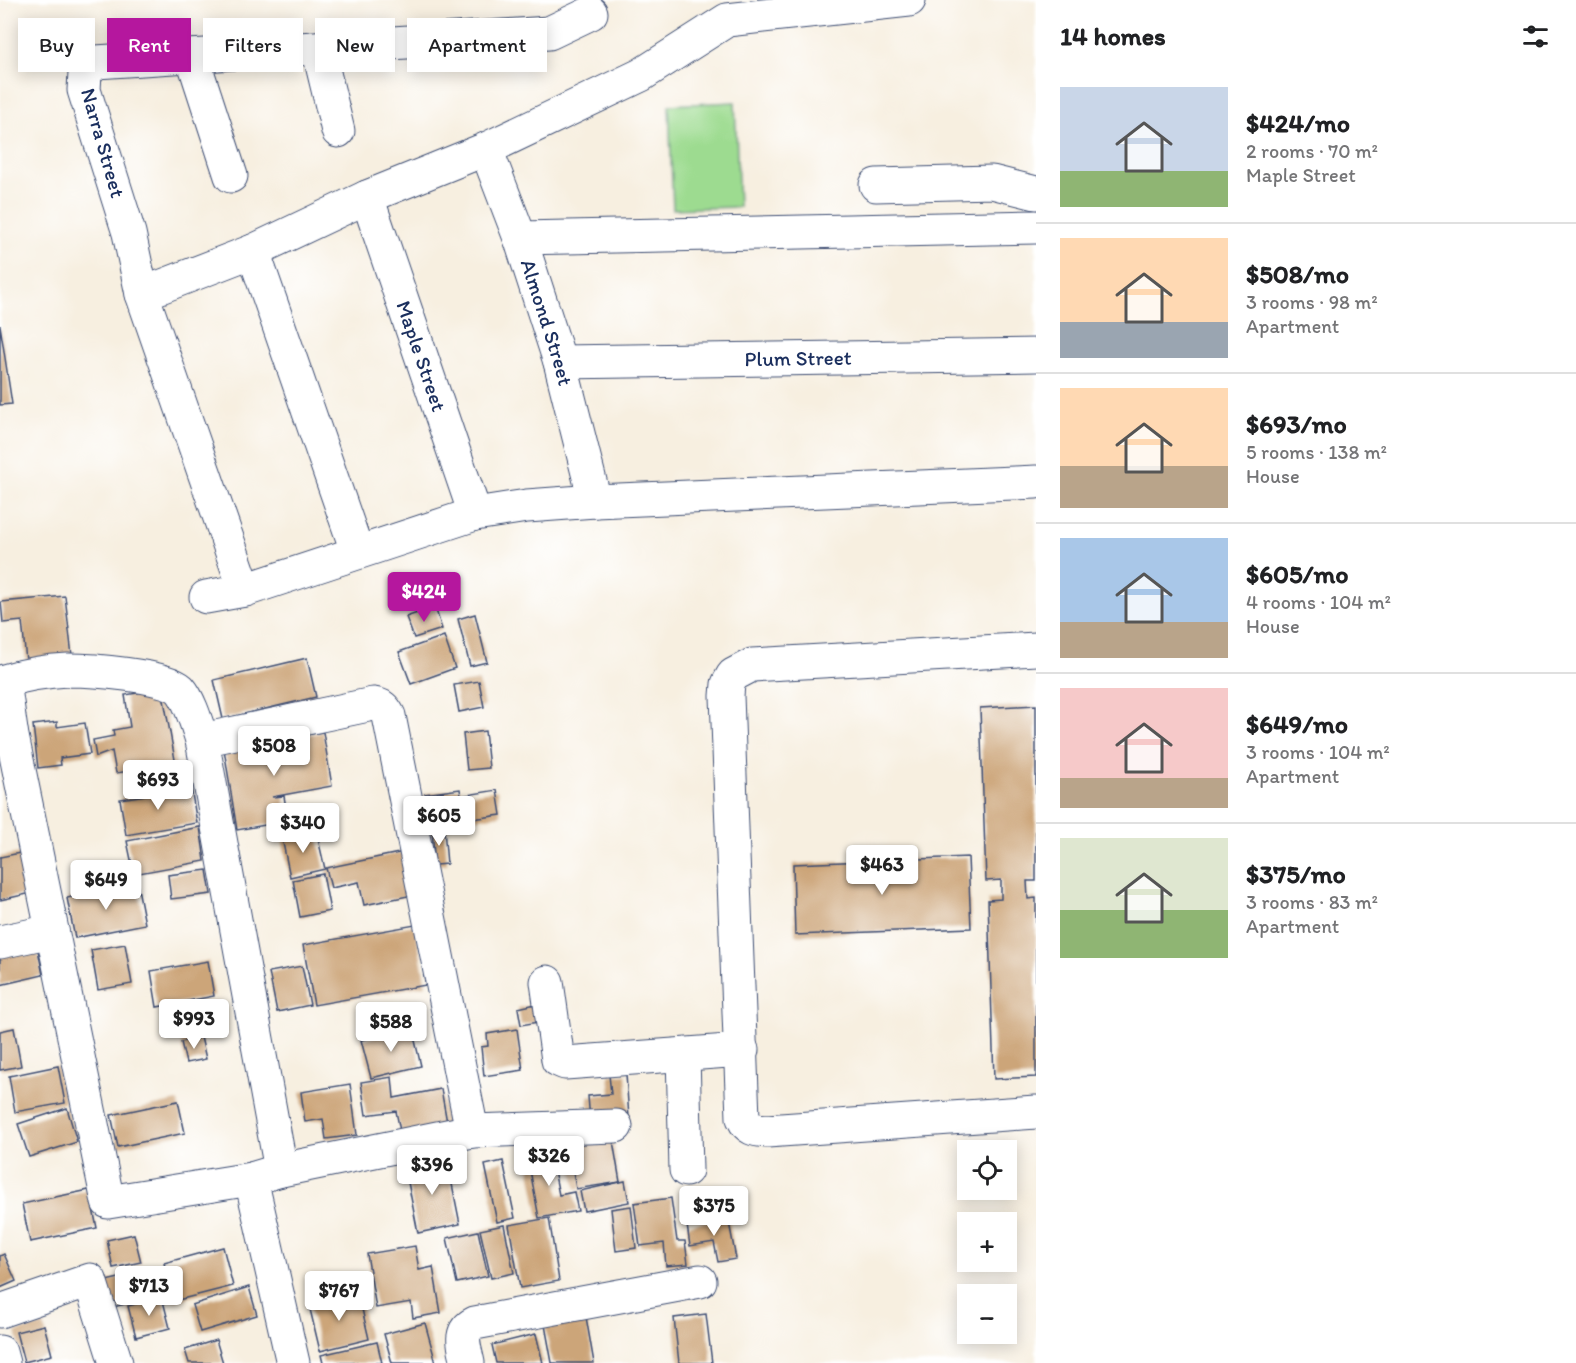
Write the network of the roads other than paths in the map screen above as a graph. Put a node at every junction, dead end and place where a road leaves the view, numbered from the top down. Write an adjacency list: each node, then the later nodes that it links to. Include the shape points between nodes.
1 (909, 0): 8 (street, via 727,20 641,75)
2 (591, 13): 3 (street, Narra Street, via 549,33)
3 (395, 43)
4 (315, 48): 5 (street, Narra Street)
5 (192, 56): 9 (street); 16 (street, Narra Street, via 96,62 85,73 84,90 129,233)
6 (324, 72): 7 (street)
7 (338, 131)
8 (486, 149): 12 (street); 14 (street, Almond Street)
9 (231, 176)
10 (876, 185): 11 (street, via 992,182)
11 (1036, 193)
12 (367, 197): 15 (street); 21 (street, Maple Street)
13 (1036, 227): 14 (street)
14 (520, 238): 18 (street, Almond Street)
15 (253, 251): 16 (street); 22 (street)
16 (142, 294): 23 (street, Narra Street)
17 (1036, 355): 18 (street, Plum Street)
18 (560, 362): 20 (street, Almond Street)
19 (1036, 482): 20 (street)
20 (595, 501): 21 (street)
21 (475, 514): 22 (street)
22 (357, 551): 23 (street)
23 (245, 590): 24 (street)
24 (206, 597)
25 (1036, 649): 32 (street, via 752,665 733,675 728,696)
26 (2, 672): 27 (street); 28 (street, via 19,677 68,670 149,677 179,689)
27 (6, 733): 29 (street)
28 (202, 740): 36 (street, via 373,704 386,709); 38 (street)
29 (52, 932): 30 (street); 38 (street, via 108,1202)
30 (0, 942)
31 (547, 982): 33 (street, via 558,1060 565,1063)
32 (742, 1050): 33 (street); 34 (street, via 743,1118 755,1130)
33 (683, 1055): 37 (street)
34 (1036, 1112)
35 (616, 1126): 36 (street)
36 (471, 1131): 38 (street)
37 (686, 1170)
38 (266, 1174): 44 (street)
39 (700, 1281): 45 (street, via 475,1323 464,1333)
40 (0, 1311): 43 (street, via 90,1280)
41 (0, 1353): 42 (street)
42 (3, 1363)
43 (116, 1363)
44 (293, 1363)
45 (468, 1363)

